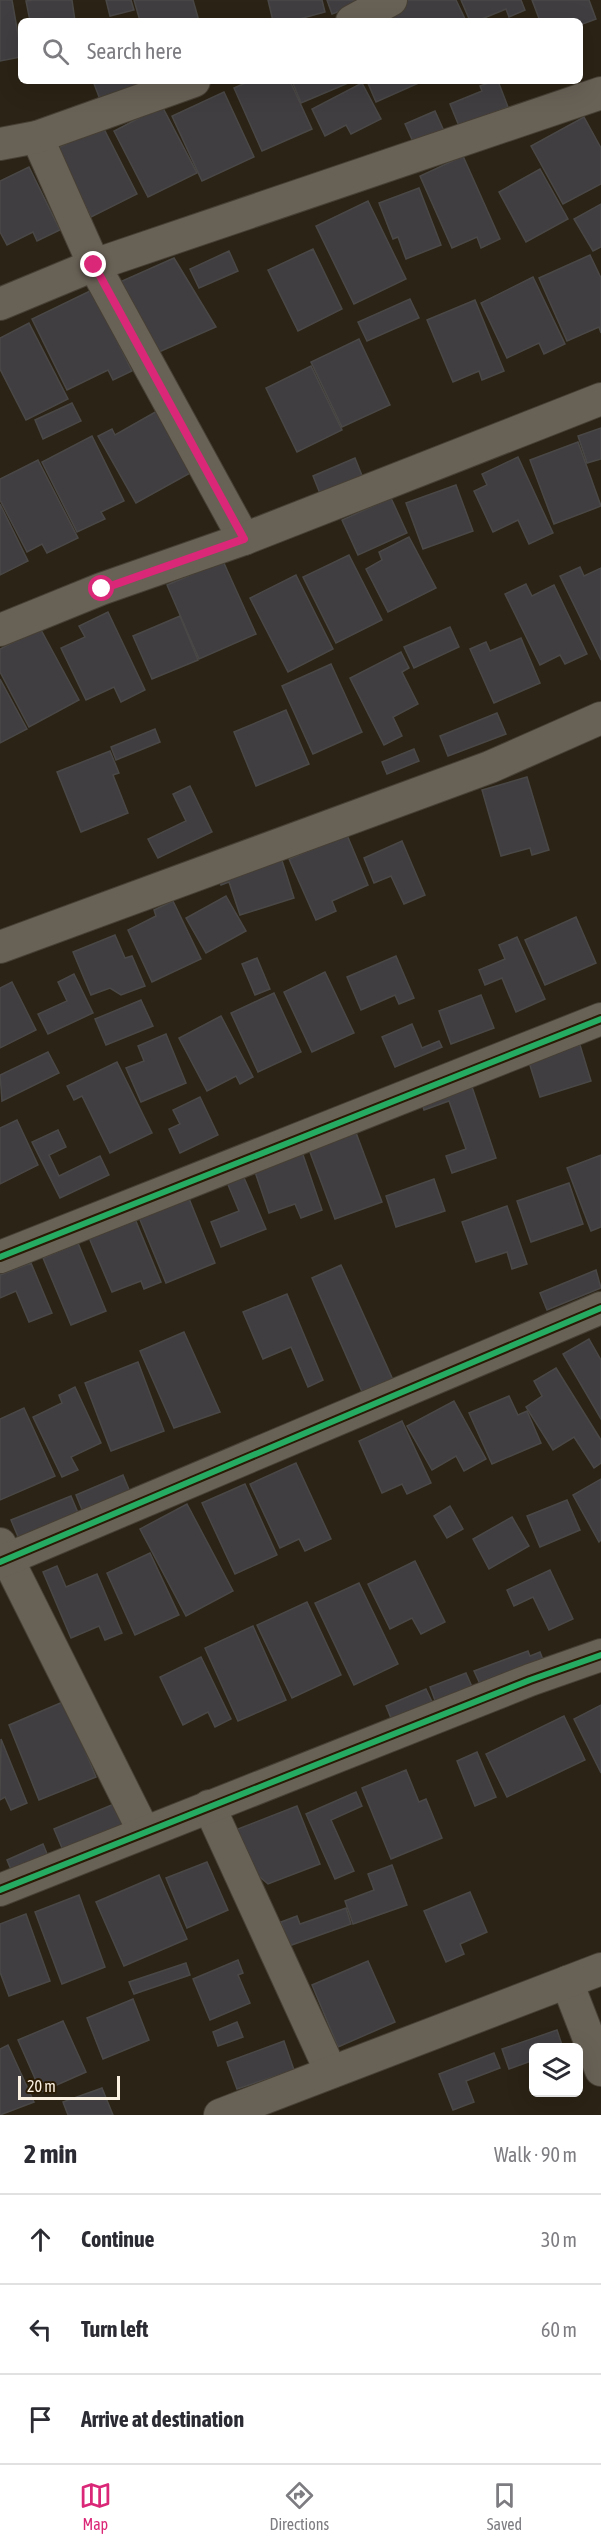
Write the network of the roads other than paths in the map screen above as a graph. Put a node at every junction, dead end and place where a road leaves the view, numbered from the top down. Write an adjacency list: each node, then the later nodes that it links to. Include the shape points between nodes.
1 (391, 0): 2 (street)
2 (358, 18)
3 (186, 84): 5 (street)
4 (601, 93): 7 (street)
5 (37, 137): 6 (street); 7 (street)
6 (0, 144)
7 (94, 265): 8 (street); 10 (street)
8 (0, 303)
9 (601, 399): 10 (street)
10 (244, 539): 11 (street)
11 (0, 630)
12 (601, 718): 13 (street, via 490,767)
13 (0, 947)
14 (601, 1019): 15 (street)
15 (0, 1257)
16 (601, 1308): 17 (street)
17 (2, 1555): 20 (street)
18 (601, 1655): 19 (street)
19 (209, 1806): 20 (street); 25 (street)
20 (144, 1832): 21 (street)
21 (0, 1890)
22 (601, 1969): 23 (street)
23 (567, 1982): 24 (street); 25 (street)
24 (601, 2070)
25 (331, 2072): 26 (street)
26 (220, 2115)

